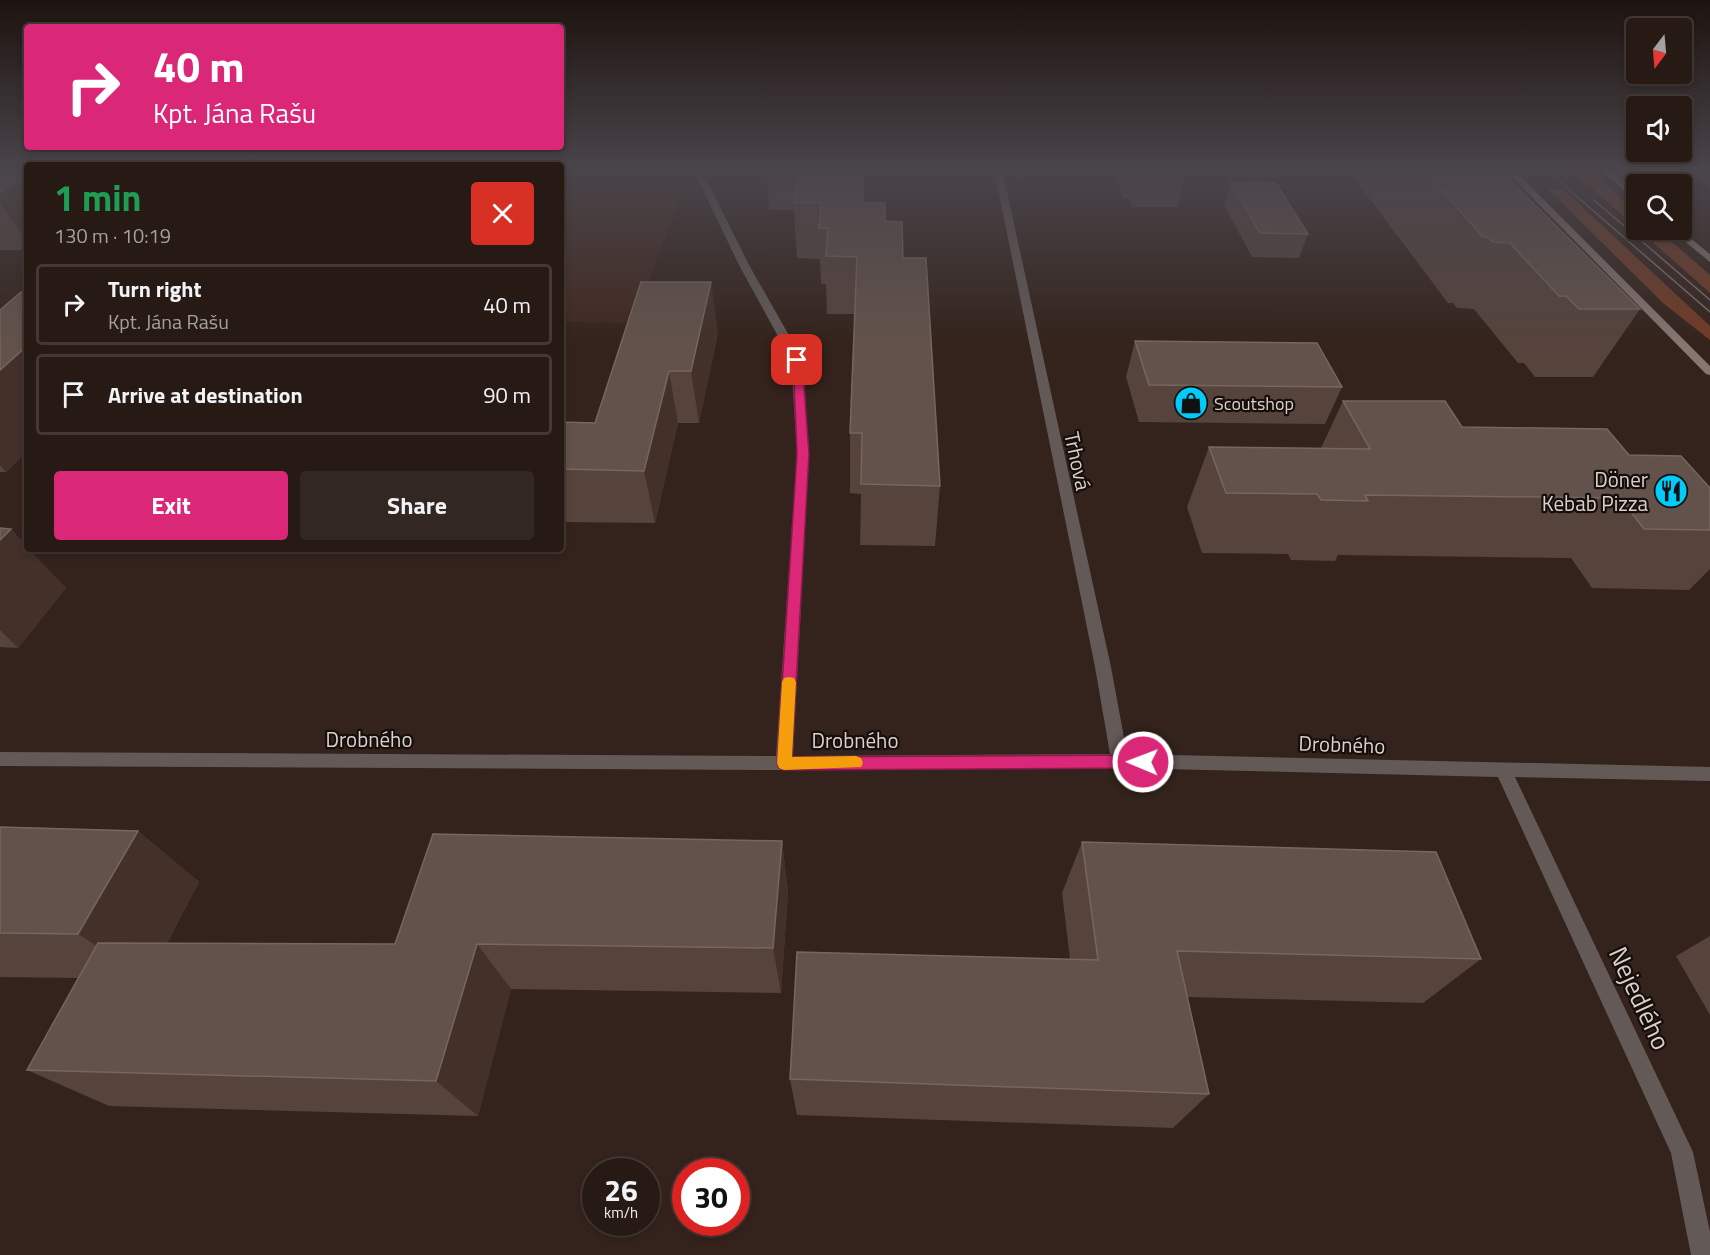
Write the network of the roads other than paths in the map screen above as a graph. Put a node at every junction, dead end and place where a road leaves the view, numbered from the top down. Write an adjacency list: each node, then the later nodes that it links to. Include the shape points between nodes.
1 (725, 228): 9 (street, via 797,360 803,454)
2 (1010, 228): 8 (street, Trhová)
3 (1566, 228): 6 (main road)
4 (1687, 240): 5 (main road)
5 (1710, 259)
6 (1710, 372)
7 (0, 759): 9 (street, Drobného)
8 (1120, 761): 9 (street, Drobného); 10 (street, Drobného)
9 (784, 763)
10 (1504, 771): 11 (street, Drobného); 12 (street, Nejedlého, via 1682,1152)
11 (1710, 774)
12 (1703, 1255)

